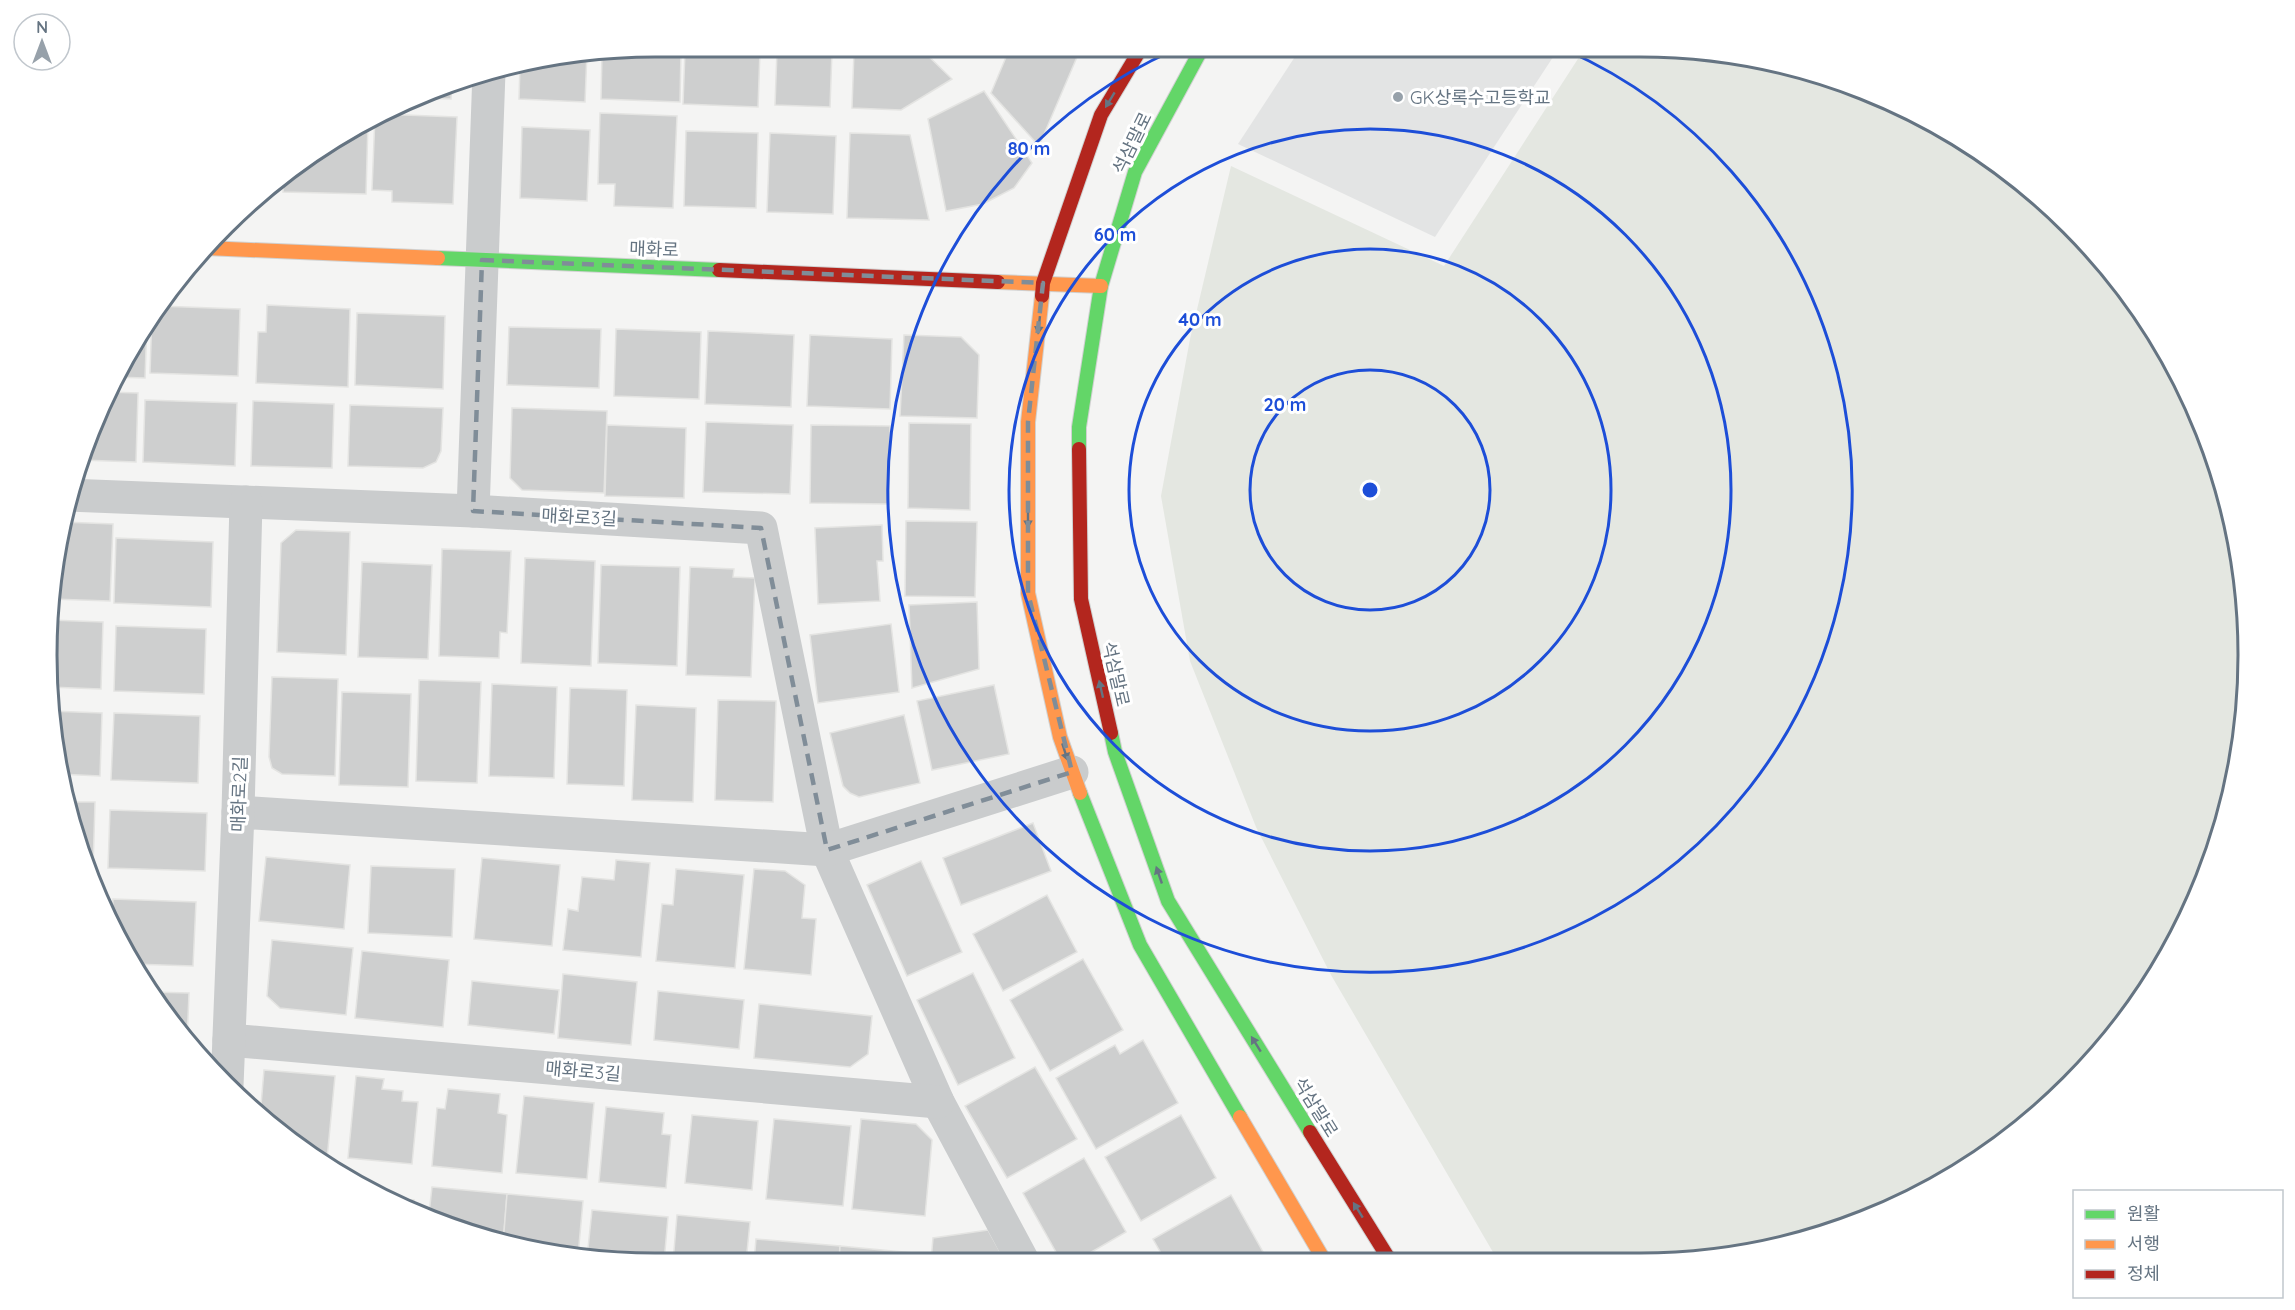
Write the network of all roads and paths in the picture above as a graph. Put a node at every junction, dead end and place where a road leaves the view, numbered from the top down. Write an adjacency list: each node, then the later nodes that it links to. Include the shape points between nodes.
1 (1136, 57): 6 (street, 석삼말로, one-way to 6, via 1101,115)
2 (1197, 57): 7 (street, 석삼말로, via 1135,172)
3 (489, 81): 5 (street)
4 (217, 248): 5 (street, 매화로)
5 (482, 260): 6 (street, 매화로); 10 (street)
6 (1043, 283): 7 (street, 매화로); 11 (street, 석삼말로, one-way to 11, via 1028,422 1028,593 1060,737)
7 (1101, 286): 19 (street, 석삼말로, one-way to 7, via 1168,901 1116,752 1081,599 1079,427)
8 (78, 495): 9 (street, 매화로3길)
9 (246, 502): 10 (street, 매화로3길); 12 (street, 매화로2길)
10 (473, 511): 13 (street, 매화로3길, via 761,528)
11 (1072, 772): 13 (street); 18 (street, 석삼말로, via 1140,945)
12 (238, 812): 13 (street); 14 (street, 매화로2길)
13 (827, 850): 16 (street, 매화로3길)
14 (229, 1040): 15 (street, 매화로2길); 16 (street, 매화로3길)
15 (228, 1073)
16 (938, 1102): 17 (street, 매화로3길)
17 (1019, 1253)
18 (1320, 1253)
19 (1385, 1253)

